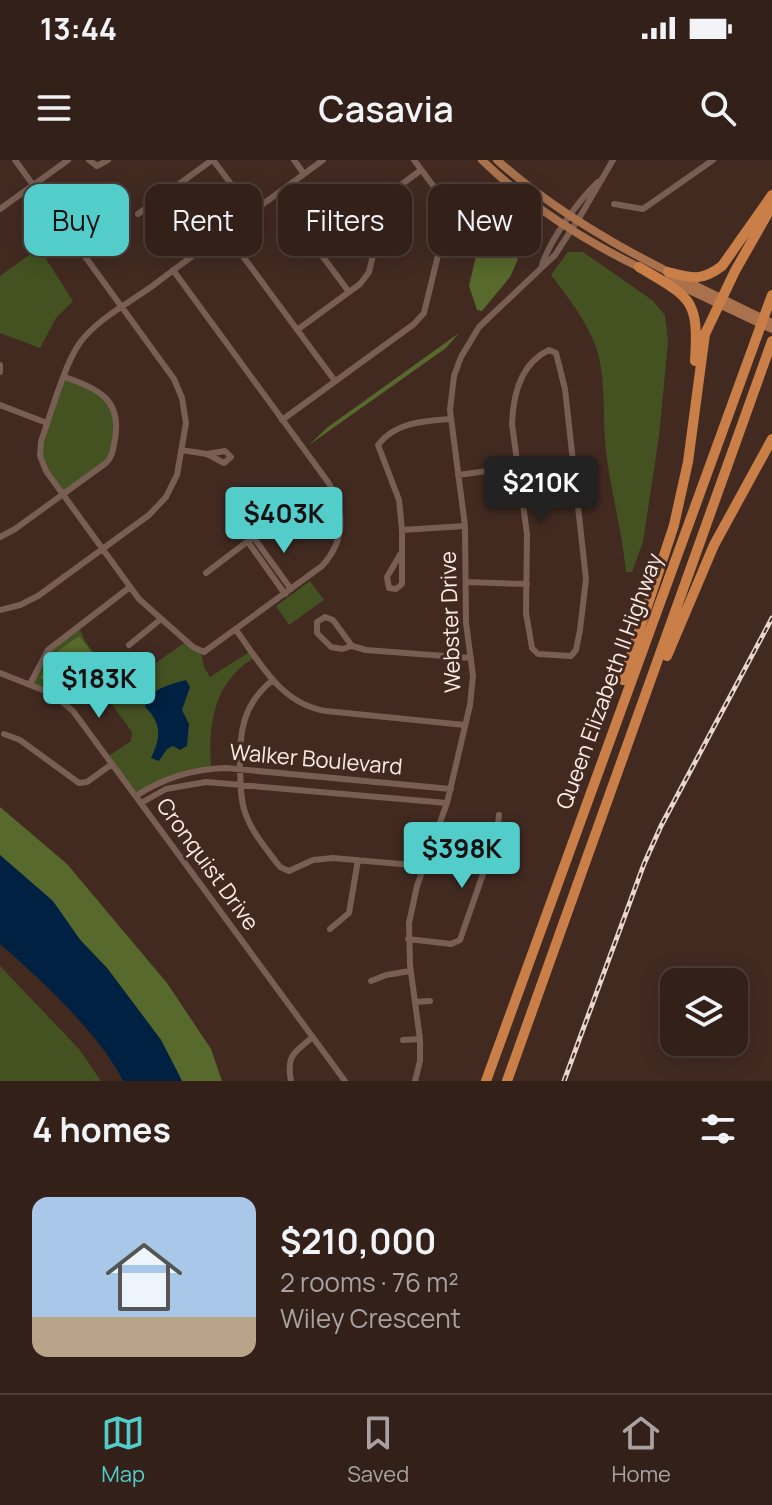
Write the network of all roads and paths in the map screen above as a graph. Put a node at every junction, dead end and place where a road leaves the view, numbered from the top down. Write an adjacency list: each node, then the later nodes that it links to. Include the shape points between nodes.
1 (15, 160): 15 (street)
2 (68, 160): 16 (street)
3 (89, 160): 4 (street, via 97,166)
4 (108, 160)
5 (213, 160): 17 (street); 25 (street)
6 (294, 160): 14 (street)
7 (323, 160): 14 (street)
8 (414, 160): 13 (street)
9 (482, 160): 27 (main road)
10 (497, 160): 26 (main road)
11 (613, 160): 26 (street, Webster Drive)
12 (712, 161): 21 (street, via 649,206)
13 (421, 170): 18 (street); 48 (street, via 448,214 425,310 414,324)
14 (304, 174): 22 (street)
15 (32, 184)
16 (34, 184)
17 (231, 184)
18 (402, 184)
19 (24, 192): 24 (street)
20 (772, 195): 35 (highway, via 710,275 690,278)
21 (614, 204)
22 (262, 205)
23 (772, 206): 38 (highway)
24 (0, 209)
25 (138, 214)
26 (574, 219): 27 (street, Webster Drive); 35 (main road)
27 (568, 228): 33 (main road); 51 (street, Webster Drive, via 529,281 484,321 468,344 454,376)
28 (85, 256): 39 (street)
29 (192, 256): 34 (street)
30 (243, 256): 43 (street)
31 (322, 256): 36 (street)
32 (372, 256): 36 (street, via 367,276)
33 (639, 267): 38 (main road); 50 (highway, via 674,288 695,314)
34 (173, 270): 39 (street); 52 (street)
35 (668, 272): 38 (main road)
36 (349, 292): 43 (street)
37 (772, 295): 96 (highway, Queen Elizabeth II Highway)
38 (722, 302): 40 (main road); 50 (highway, via 705,334)
39 (122, 307): 47 (street, via 83,340); 56 (street, via 180,391 186,418)
40 (747, 314): 41 (main road); 42 (main road)
41 (772, 323)
42 (772, 329)
43 (297, 330): 48 (street)
44 (772, 341): 87 (highway, Queen Elizabeth II Highway)
45 (0, 365): 46 (street)
46 (0, 372)
47 (65, 377): 53 (street); 61 (street, via 97,389 118,420 109,460)
48 (335, 381): 52 (street)
49 (0, 405): 53 (street)
50 (694, 407): 96 (highway, via 674,525)
51 (451, 419): 59 (street, Webster Drive); 64 (street, via 413,422 378,445 397,489)
52 (282, 420): 73 (street, via 332,489 341,519 330,557)
53 (47, 423): 61 (street, via 40,456)
54 (772, 439): 60 (highway)
55 (772, 448): 60 (highway)
56 (181, 450): 57 (street); 67 (street, via 175,480 161,504)
57 (207, 454)
58 (518, 467): 59 (street); 71 (street); 71 (street, via 512,424 515,393 526,370 553,350 565,389 585,556 583,613 571,656 538,654 533,649 526,617)
59 (458, 475): 63 (street, Webster Drive)
60 (743, 491): 87 (highway, via 714,545)
61 (63, 494): 65 (street); 67 (street)
62 (273, 522): 66 (street)
63 (465, 526): 64 (street); 70 (street, Webster Drive)
64 (402, 530): 68 (street)
65 (0, 537)
66 (251, 540): 69 (street); 73 (street)
67 (102, 549): 72 (street); 74 (street, via 32,599)
68 (401, 553): 68 (street, via 387,577 389,588 402,584)
69 (206, 573)
70 (466, 582): 71 (street); 79 (street, Webster Drive)
71 (527, 584)
72 (130, 587): 75 (street); 82 (street, via 48,650)
73 (288, 592): 76 (street)
74 (0, 610)
75 (161, 619): 76 (street, via 201,652); 77 (street)
76 (236, 630): 81 (street)
77 (129, 645)
78 (352, 646): 78 (street, via 333,620 317,622 317,633 328,645); 79 (street)
79 (471, 658): 83 (street, Webster Drive)
80 (0, 673): 82 (street, Cronquist Drive)
81 (273, 680): 83 (street, via 294,700 319,710); 86 (street, via 245,716)
82 (30, 684): 85 (street, Cronquist Drive, via 68,705)
83 (465, 725): 91 (street, Webster Drive)
84 (4, 734): 85 (street, via 79,783)
85 (112, 764): 93 (street, Cronquist Drive)
86 (240, 769): 88 (street, Walker Boulevard); 89 (street); 93 (street, Walker Boulevard, via 184,774)
87 (619, 772): 113 (highway, Queen Elizabeth II Highway)
88 (329, 777): 90 (street, Walker Boulevard); 92 (street)
89 (241, 784): 92 (street, Walker Boulevard); 93 (street, Walker Boulevard, via 190,783); 98 (street, via 246,817 281,869 325,858)
90 (418, 786): 91 (street, Walker Boulevard); 94 (street)
91 (451, 789): 95 (street, Webster Drive)
92 (328, 792): 94 (street, Walker Boulevard)
93 (138, 799): 106 (street, Cronquist Drive)
94 (414, 800): 95 (street, Walker Boulevard)
95 (447, 803): 99 (street, Webster Drive)
96 (585, 806): 112 (highway, Queen Elizabeth II Highway)
97 (499, 815): 101 (street, via 458,942)
98 (358, 860): 99 (street); 100 (street, via 349,913)
99 (424, 866): 101 (street, Webster Drive)
100 (330, 929)
101 (408, 939): 102 (street, Webster Drive)
102 (410, 971): 103 (street); 105 (street, Webster Drive)
103 (371, 981)
104 (430, 1001): 105 (street)
105 (415, 1002): 107 (street, Webster Drive)
106 (313, 1037): 109 (street, via 291,1056); 110 (street, Cronquist Drive)
107 (420, 1039): 108 (street); 111 (street, Webster Drive)
108 (403, 1040)
109 (291, 1081)
110 (345, 1081)
111 (415, 1081)
112 (486, 1081)
113 (507, 1081)

